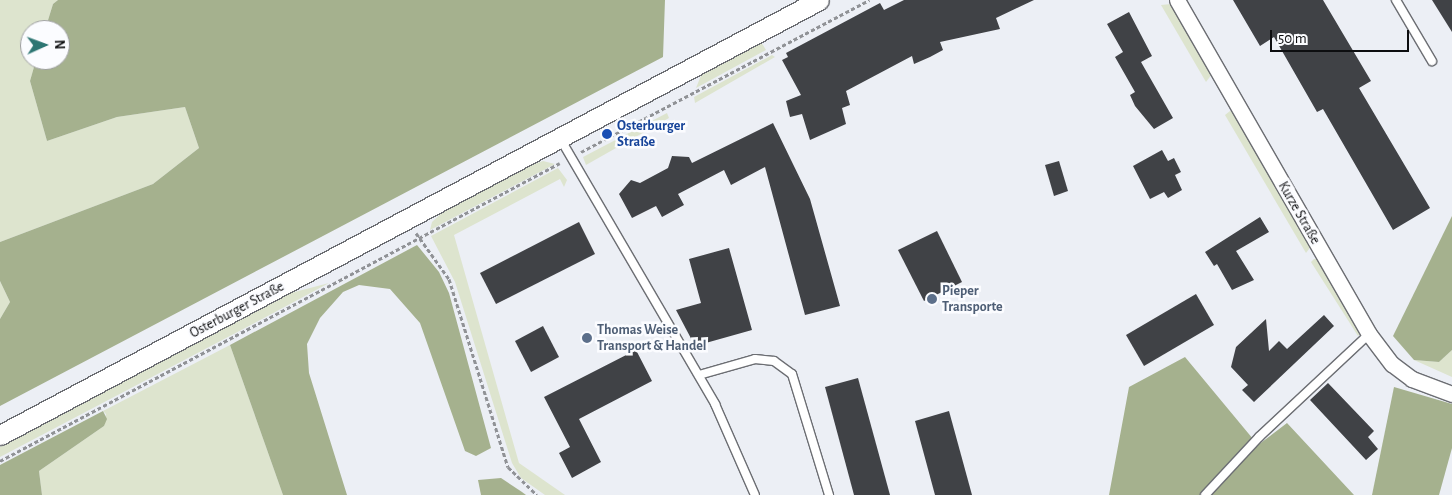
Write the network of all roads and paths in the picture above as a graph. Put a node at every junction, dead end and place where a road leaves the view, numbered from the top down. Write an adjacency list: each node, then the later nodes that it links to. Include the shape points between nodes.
1 (819, 0): 6 (street, Osterburger Straße)
2 (869, 0): 7 (path)
3 (1177, 0): 10 (street, Kurze Straße)
4 (1396, 0): 5 (lane)
5 (1432, 61)
6 (560, 140): 7 (lane); 8 (street, Osterburger Straße)
7 (569, 158): 9 (path); 11 (lane, via 603,208)
8 (409, 219): 9 (path); 13 (street, Osterburger Straße)
9 (419, 239): 14 (path); 15 (path, via 449,279 508,467)
10 (1369, 334): 12 (street, Kurze Straße, via 1392,364 1412,379); 18 (lane, via 1259,437)
11 (699, 375): 16 (lane, via 731,436); 17 (lane, via 755,359 774,361 792,374)
12 (1452, 394)
13 (0, 435)
14 (0, 461)
15 (537, 495)
16 (755, 495)
17 (829, 495)
18 (1205, 495)

